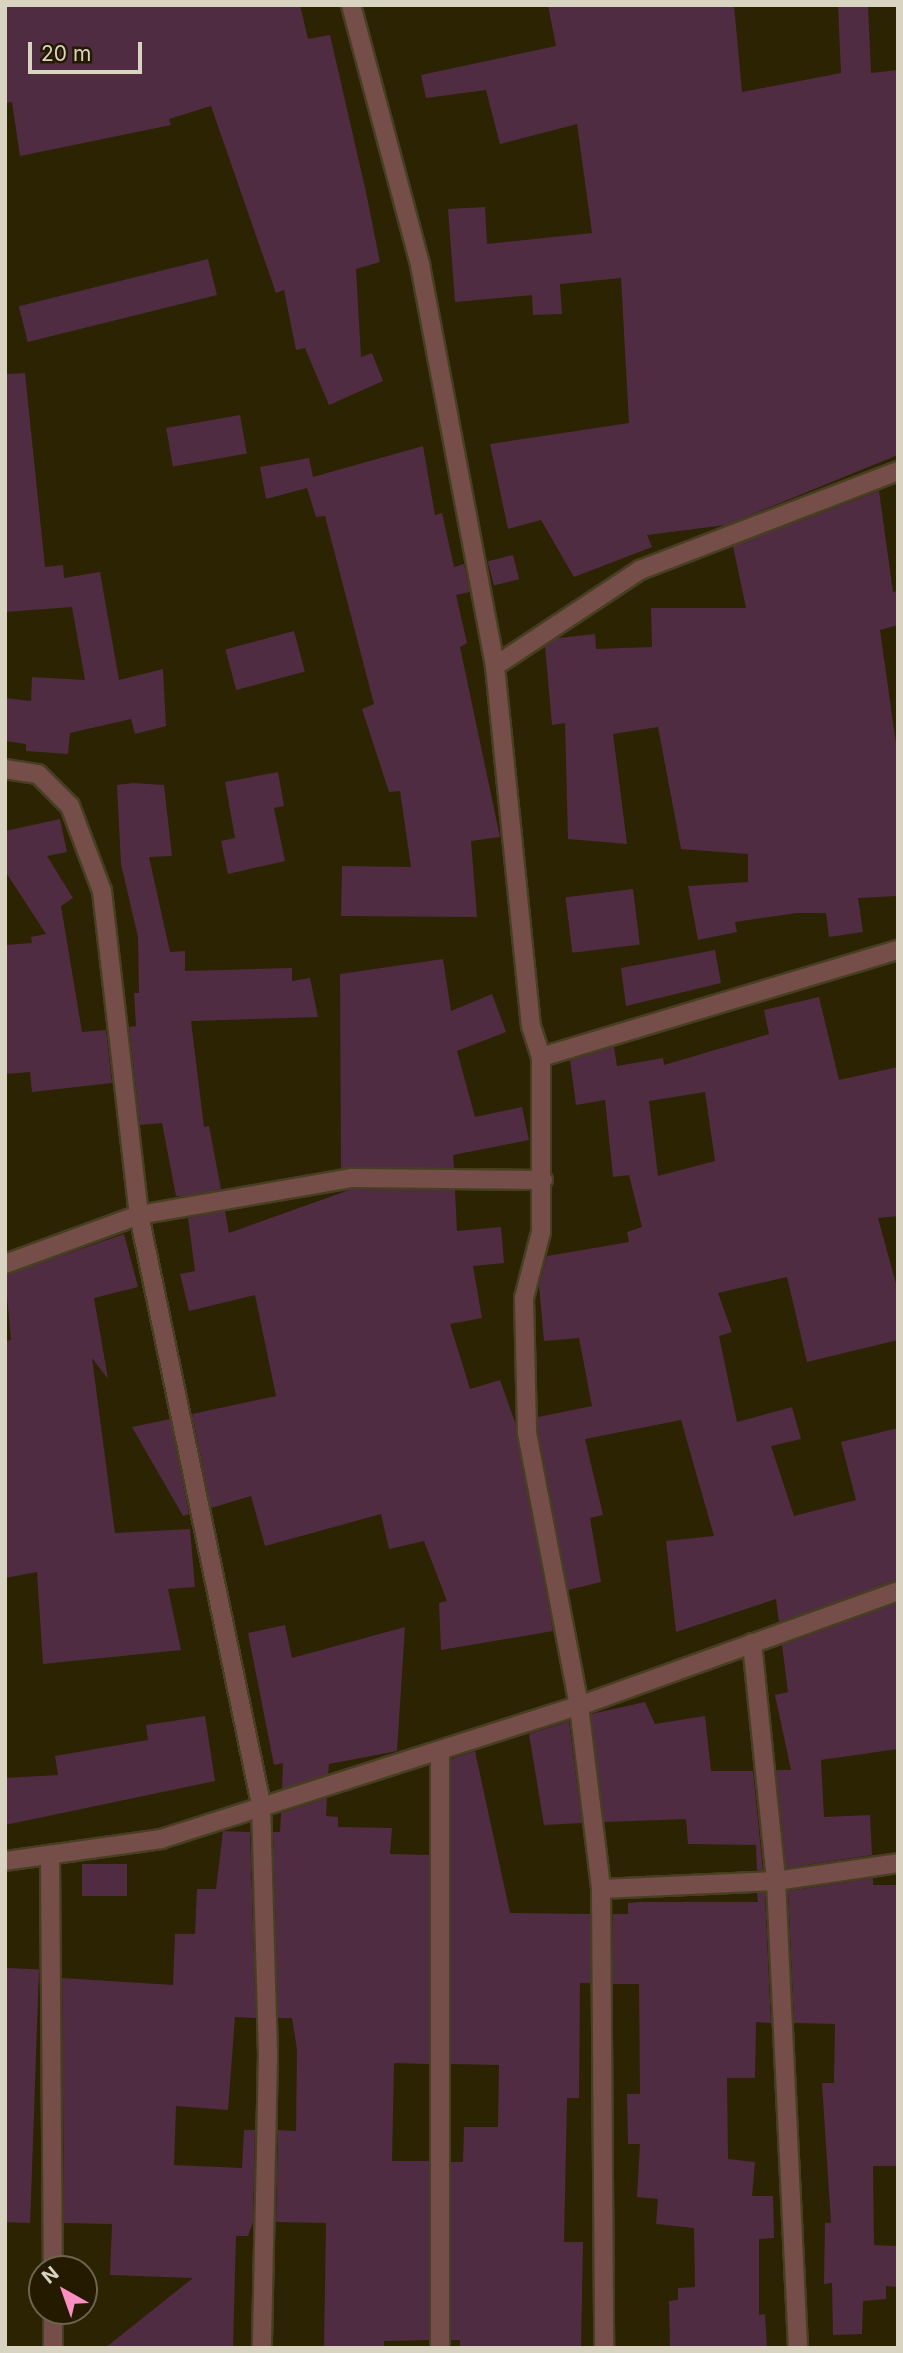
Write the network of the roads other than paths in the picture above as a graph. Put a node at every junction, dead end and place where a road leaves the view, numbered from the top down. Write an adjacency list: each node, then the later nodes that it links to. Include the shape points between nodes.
1 (351, 5): 3 (street, via 420,265)
2 (898, 471): 3 (street, via 640,569)
3 (495, 666): 6 (street, via 531,1026)
4 (5, 769): 8 (street, via 38,774 70,806 102,891)
5 (898, 950): 6 (street)
6 (541, 1057): 7 (street)
7 (543, 1180): 8 (street, via 351,1178); 12 (street, via 541,1232 524,1298 527,1433)
8 (139, 1215): 9 (street); 14 (street)
9 (5, 1264)
10 (898, 1591): 11 (street)
11 (752, 1643): 12 (street); 18 (street)
12 (579, 1706): 13 (street); 19 (street)
13 (440, 1751): 14 (street); 24 (street)
14 (261, 1804): 15 (street, via 161,1839); 23 (street, via 268,2054)
15 (50, 1856): 16 (street); 20 (street)
16 (5, 1861)
17 (898, 1863): 18 (street)
18 (776, 1881): 19 (street); 26 (street)
19 (600, 1889): 25 (street)
20 (53, 2255)
21 (53, 2325): 22 (street)
22 (53, 2348)
23 (262, 2348)
24 (440, 2348)
25 (604, 2348)
26 (798, 2348)

